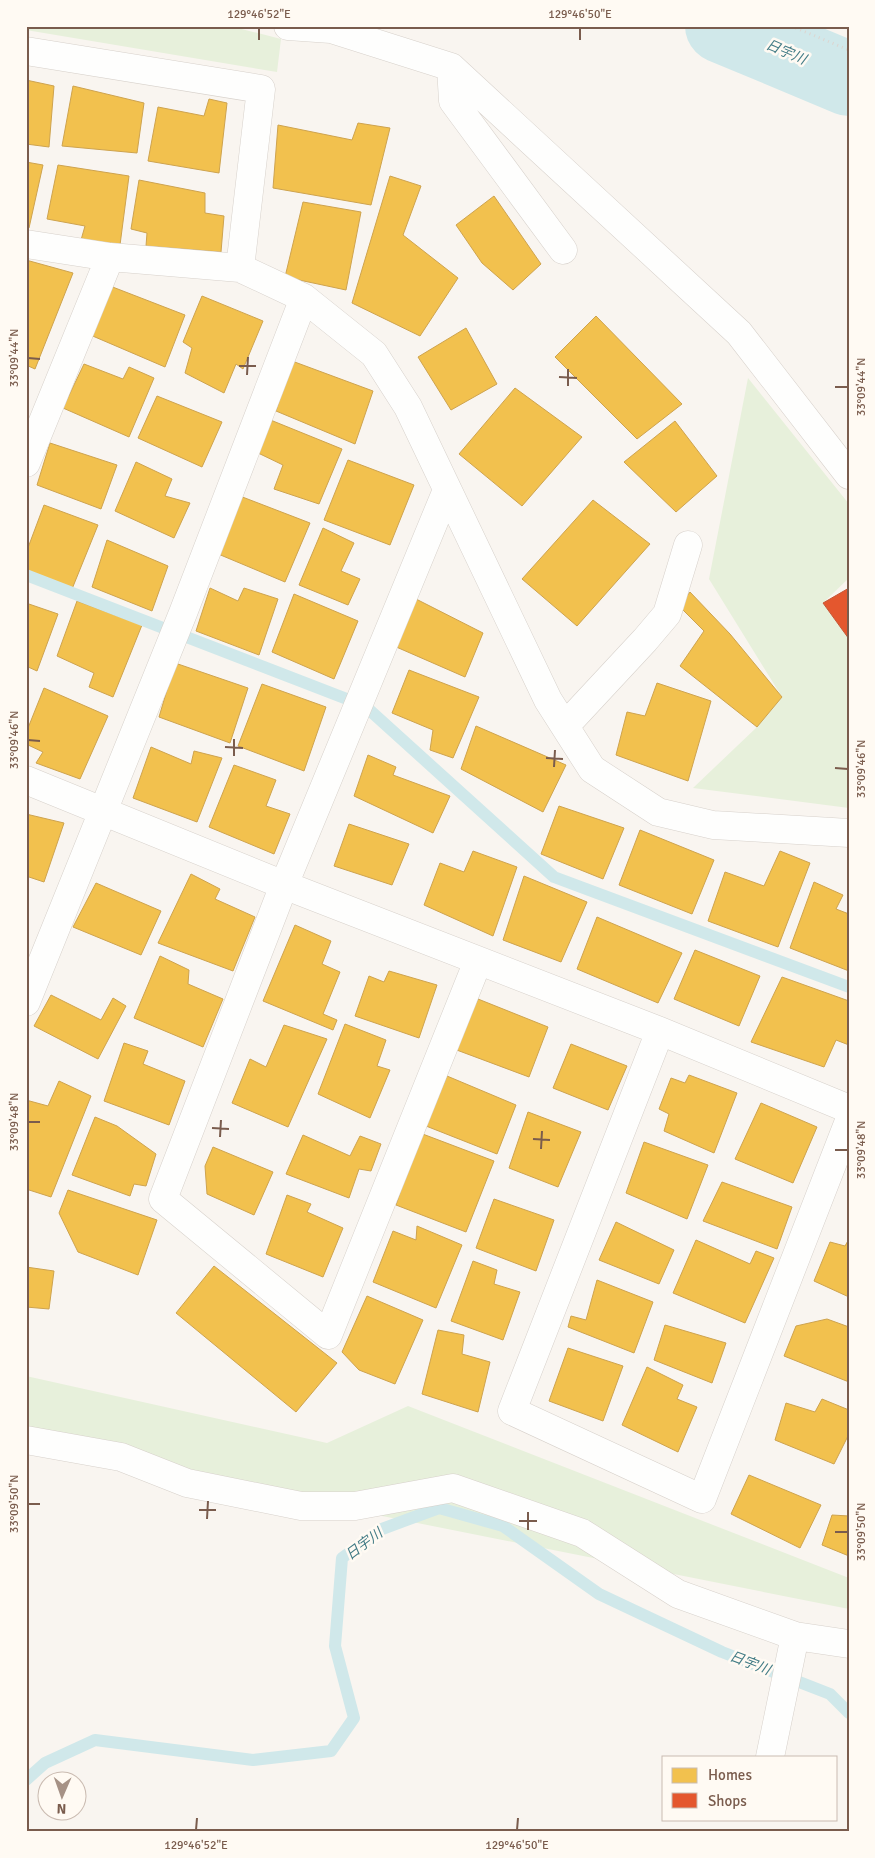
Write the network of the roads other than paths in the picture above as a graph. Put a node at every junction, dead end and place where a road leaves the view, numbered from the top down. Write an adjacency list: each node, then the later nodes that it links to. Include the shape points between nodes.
1 (288, 26): 3 (street, via 331,30)
2 (26, 51): 7 (street, via 261,89)
3 (451, 67): 5 (street, via 453,101); 10 (street, via 739,333)
4 (26, 244): 6 (street)
5 (563, 250)
6 (110, 257): 7 (street); 9 (street)
7 (240, 268): 8 (street)
8 (304, 298): 11 (street, via 374,354 408,407); 15 (street)
9 (26, 463)
10 (849, 475)
11 (447, 490): 13 (street, via 548,700); 17 (street)
12 (688, 545): 13 (street, via 667,614)
13 (565, 726): 16 (street, via 592,769 658,812 713,825)
14 (26, 780): 15 (street)
15 (104, 812): 17 (street); 19 (street)
16 (849, 833)
17 (284, 885): 18 (street); 18 (street, via 163,1199 328,1335)
18 (478, 961): 20 (street)
19 (26, 1002)
20 (660, 1031): 21 (street); 22 (street, via 512,1411 702,1499)
21 (849, 1109)
22 (849, 1121)
23 (26, 1440): 24 (street, via 121,1458 187,1483 300,1506 356,1506 453,1488 582,1533 678,1594)
24 (794, 1643): 25 (street); 26 (street)
25 (849, 1644)
26 (770, 1756)

